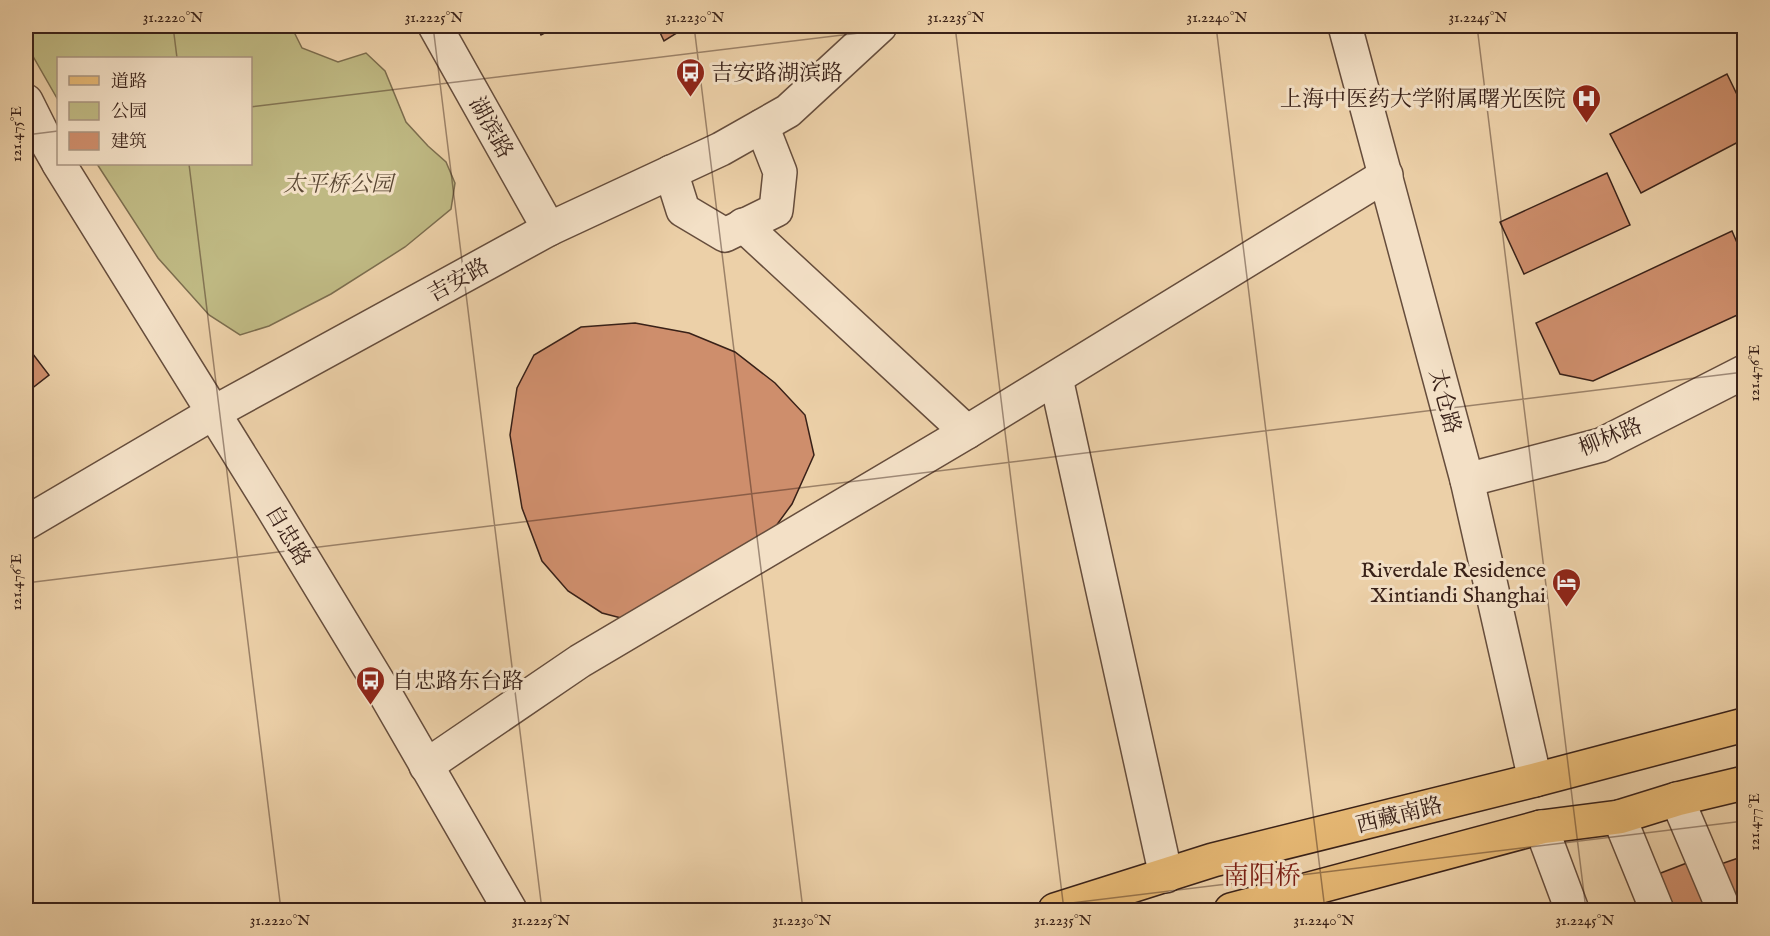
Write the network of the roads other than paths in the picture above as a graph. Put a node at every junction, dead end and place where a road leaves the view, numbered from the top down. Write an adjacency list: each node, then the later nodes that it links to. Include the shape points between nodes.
1 (435, 26): 11 (street, 湖滨路)
2 (880, 26): 5 (street, 吉安路, via 788,111)
3 (1345, 26): 9 (street, 太仓路)
4 (26, 101): 6 (street, 自忠路)
5 (762, 126): 8 (street, 吉安路); 10 (street, via 780,172 776,210)
6 (57, 159)
7 (60, 165): 14 (street, 自忠路)
8 (671, 172): 10 (street, via 683,210 725,235); 11 (street, 吉安路)
9 (1386, 175): 13 (street); 16 (street, 太仓路)
10 (743, 225): 15 (street)
11 (549, 228): 14 (street, 吉安路)
12 (1744, 372): 16 (street, 柳林路, via 1600,445)
13 (1056, 378): 15 (street); 25 (street)
14 (213, 413): 17 (street, 吉安路); 19 (street, 自忠路)
15 (967, 432): 19 (street, via 580,661)
16 (1467, 480): 20 (street, 太仓路)
17 (26, 523)
18 (1744, 725): 20 (main road, 西藏南路)
19 (426, 766): 26 (street, 自忠路)
20 (1535, 780): 25 (main road, 西藏南路, via 1225,857)
21 (1744, 783): 22 (main road)
22 (1677, 799): 23 (main road); 31 (street)
23 (1619, 817): 24 (main road); 30 (street)
24 (1541, 827): 28 (main road); 29 (street)
25 (1166, 876): 27 (main road, 西藏南路)
26 (510, 910)
27 (1055, 910)
28 (1231, 910)
29 (1572, 910)
30 (1657, 910)
31 (1724, 910)

